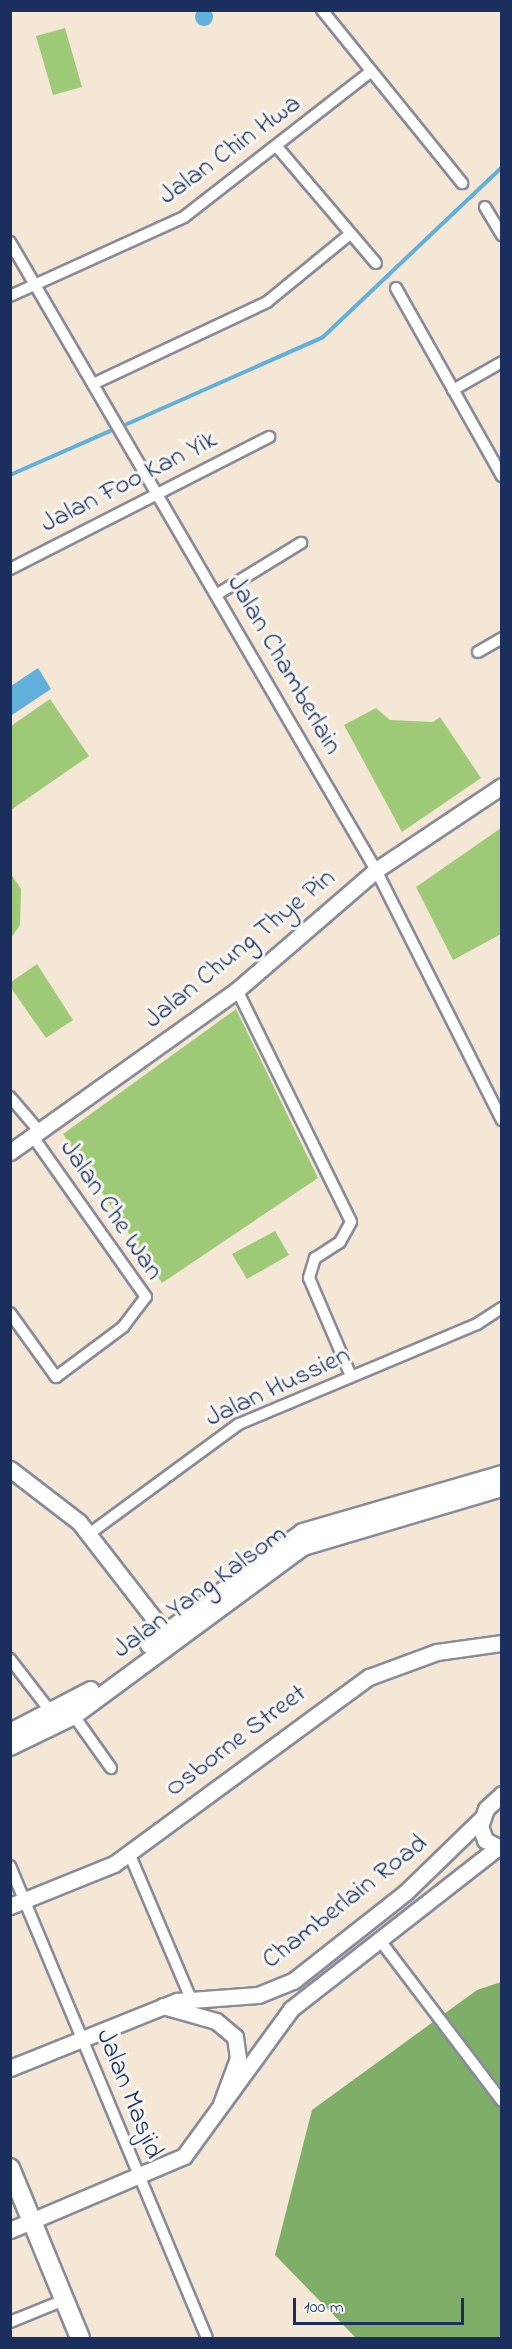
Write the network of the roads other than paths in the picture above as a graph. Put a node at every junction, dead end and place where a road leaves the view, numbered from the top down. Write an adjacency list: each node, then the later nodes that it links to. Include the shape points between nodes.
1 (322, 10): 2 (street)
2 (370, 72): 3 (street, Jalan Chin Hwa); 4 (street)
3 (278, 148): 6 (street); 10 (street, Jalan Chin Hwa, via 184,217)
4 (462, 183)
5 (485, 207): 7 (street)
6 (350, 235): 9 (street); 14 (street, via 267,302)
7 (501, 236)
8 (10, 242): 10 (street, Jalan Chamberlain)
9 (376, 263)
10 (35, 284): 12 (street, Jalan Chin Hwa); 14 (street, Jalan Chamberlain)
11 (396, 288): 15 (street)
12 (10, 296)
13 (501, 362): 15 (street)
14 (93, 384): 18 (street, Jalan Chamberlain)
15 (453, 390): 17 (street)
16 (269, 437): 18 (street, Jalan Foo Kan Yik)
17 (501, 476)
18 (156, 492): 20 (street, Jalan Foo Kan Yik); 21 (street, Jalan Chamberlain)
19 (301, 543): 21 (street)
20 (10, 569)
21 (216, 595): 25 (street, Jalan Chamberlain)
22 (501, 638): 23 (street)
23 (478, 652)
24 (501, 786): 25 (main road, Jalan Chung Thye Pin)
25 (376, 870): 26 (main road, Jalan Chung Thye Pin); 28 (street, Jalan Chamberlain)
26 (237, 990): 29 (main road, Jalan Chung Thye Pin); 33 (street, via 351,1222 340,1242 315,1258 309,1278)
27 (10, 1096): 29 (street)
28 (501, 1120)
29 (36, 1134): 30 (main road, Jalan Chung Thye Pin); 32 (street, Jalan Che Wan, via 146,1293 123,1327 56,1377)
30 (10, 1152)
31 (501, 1308): 33 (street, Jalan Hussien, via 477,1324)
32 (11, 1314)
33 (351, 1376): 38 (street, Jalan Hussien, via 239,1424)
34 (10, 1469): 38 (main road)
35 (501, 1474): 37 (main road, Jalan Yang Kalsom)
36 (501, 1488): 37 (main road, Jalan Yang Kalsom)
37 (365, 1519): 39 (main road, Jalan Yang Kalsom, via 289,1540)
38 (89, 1534): 39 (main road)
39 (168, 1638): 42 (main road, Jalan Yang Kalsom)
40 (501, 1643): 49 (main road, Osborne Street, via 437,1652 369,1677)
41 (10, 1659): 42 (street)
42 (62, 1718): 43 (main road, Jalan Yang Kalsom); 44 (main road, Jalan Yang Kalsom); 45 (street)
43 (10, 1732)
44 (10, 1747)
45 (111, 1768)
46 (498, 1799): 47 (main road, Chamberlain Road)
47 (481, 1819): 48 (main road, via 485,1840); 53 (main road, Chamberlain Road, via 406,1892 293,1981 258,1995)
48 (499, 1849): 52 (main road, Chamberlain Road)
49 (129, 1853): 51 (main road, Osborne Street); 53 (street)
50 (10, 1866): 51 (street, Jalan Masjid)
51 (18, 1904): 55 (street, Jalan Masjid)
52 (379, 1939): 57 (street); 58 (main road, Chamberlain Road, via 291,2009)
53 (190, 1997): 54 (main road, Chamberlain Road)
54 (163, 2006): 55 (main road, Chamberlain Road); 58 (main road, via 216,2021 235,2037 238,2058)
55 (81, 2037): 56 (main road, Chamberlain Road); 60 (street, Jalan Masjid)
56 (10, 2068)
57 (501, 2102)
58 (221, 2104): 60 (main road, via 192,2150)
59 (10, 2168): 61 (highway)
60 (138, 2177): 61 (main road); 66 (street, Jalan Masjid)
61 (32, 2221): 62 (main road); 63 (highway)
62 (10, 2230)
63 (64, 2300): 64 (street); 65 (highway)
64 (10, 2322)
65 (80, 2338)
66 (207, 2338)

